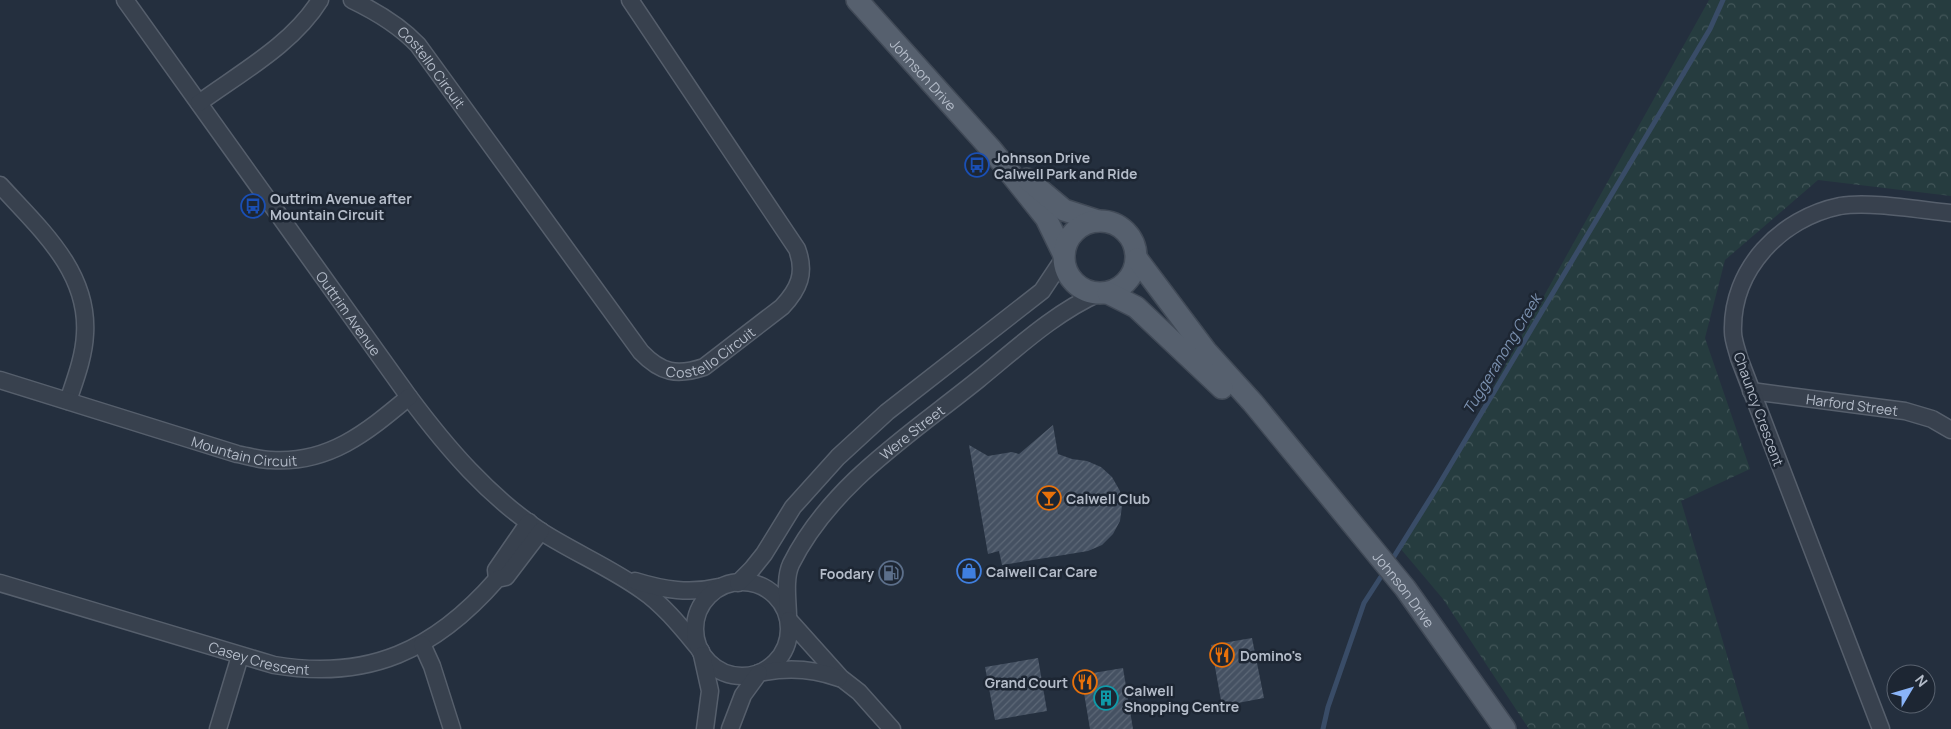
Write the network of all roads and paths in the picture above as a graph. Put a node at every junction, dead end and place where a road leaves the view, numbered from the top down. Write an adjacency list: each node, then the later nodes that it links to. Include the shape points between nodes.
1 (125, 0): 6 (street, Outtrim Avenue)
2 (320, 0): 6 (street, via 312,14 290,37)
3 (352, 0): 4 (street, Costello Circuit, via 383,15 418,45 641,352 666,370 689,372 704,367 794,295 802,272 800,256)
4 (630, 0)
5 (857, 0): 7 (main road, Johnson Drive)
6 (199, 103): 16 (street, Outtrim Avenue)
7 (991, 148): 10 (main road, Johnson Drive, via 1064,210); 11 (main road, Johnson Drive, via 1046,218)
8 (0, 184): 17 (street, via 54,246 70,268 81,294 85,336)
9 (1951, 213): 15 (street, Chauncy Crescent, via 1869,205 1842,206 1815,214 1789,227 1766,246 1749,269 1734,308 1733,334)
10 (1098, 221): 11 (main road, via 1087,223 1072,234); 12 (main road, via 1114,223 1129,234)
11 (1064, 256): 13 (main road, via 1072,280 1080,287); 23 (street, via 1042,291 887,412 838,457 793,507 752,569)
12 (1137, 259): 13 (main road, via 1124,284); 19 (main road, Johnson Drive, via 1206,352)
13 (1103, 293): 19 (main road, Johnson Drive, via 1136,308); 24 (street, Were Street, via 1077,303 1031,337 864,471 813,529 790,566)
14 (0, 380): 17 (street, Mountain Circuit)
15 (1751, 390): 18 (street, Harford Street, via 1905,411 1932,419); 36 (street, Chauncy Crescent)
16 (409, 397): 17 (street, Mountain Circuit, via 347,445 316,456 285,461 237,454); 20 (street, Outtrim Avenue, via 459,461 503,503)
17 (68, 401)
18 (1951, 430)
19 (1296, 456): 35 (main road, Johnson Drive, via 1405,588)
20 (535, 527): 21 (street, Outtrim Avenue); 25 (street, Casey Crescent, via 506,577 497,579 459,619)
21 (621, 576): 23 (street, Outtrim Avenue, via 678,591 701,591); 26 (street, Outtrim Avenue, via 646,592)
22 (0, 583): 27 (street, Casey Crescent)
23 (730, 585): 24 (street, via 755,584 773,594); 26 (street, via 709,596 700,610 695,631)
24 (788, 619): 28 (street, via 790,631 784,651); 29 (street)
25 (422, 644): 27 (street, Casey Crescent, via 387,659 331,670 293,669); 31 (street)
26 (701, 652): 28 (street, via 707,661 723,672 743,677); 32 (street, via 710,691)
27 (240, 656): 30 (street)
28 (761, 673): 29 (street, via 783,668 803,669); 33 (street, via 743,695)
29 (842, 678): 34 (street)
30 (218, 729)
31 (452, 729)
32 (705, 729)
33 (730, 729)
34 (892, 729)
35 (1506, 729)
36 (1880, 729)

